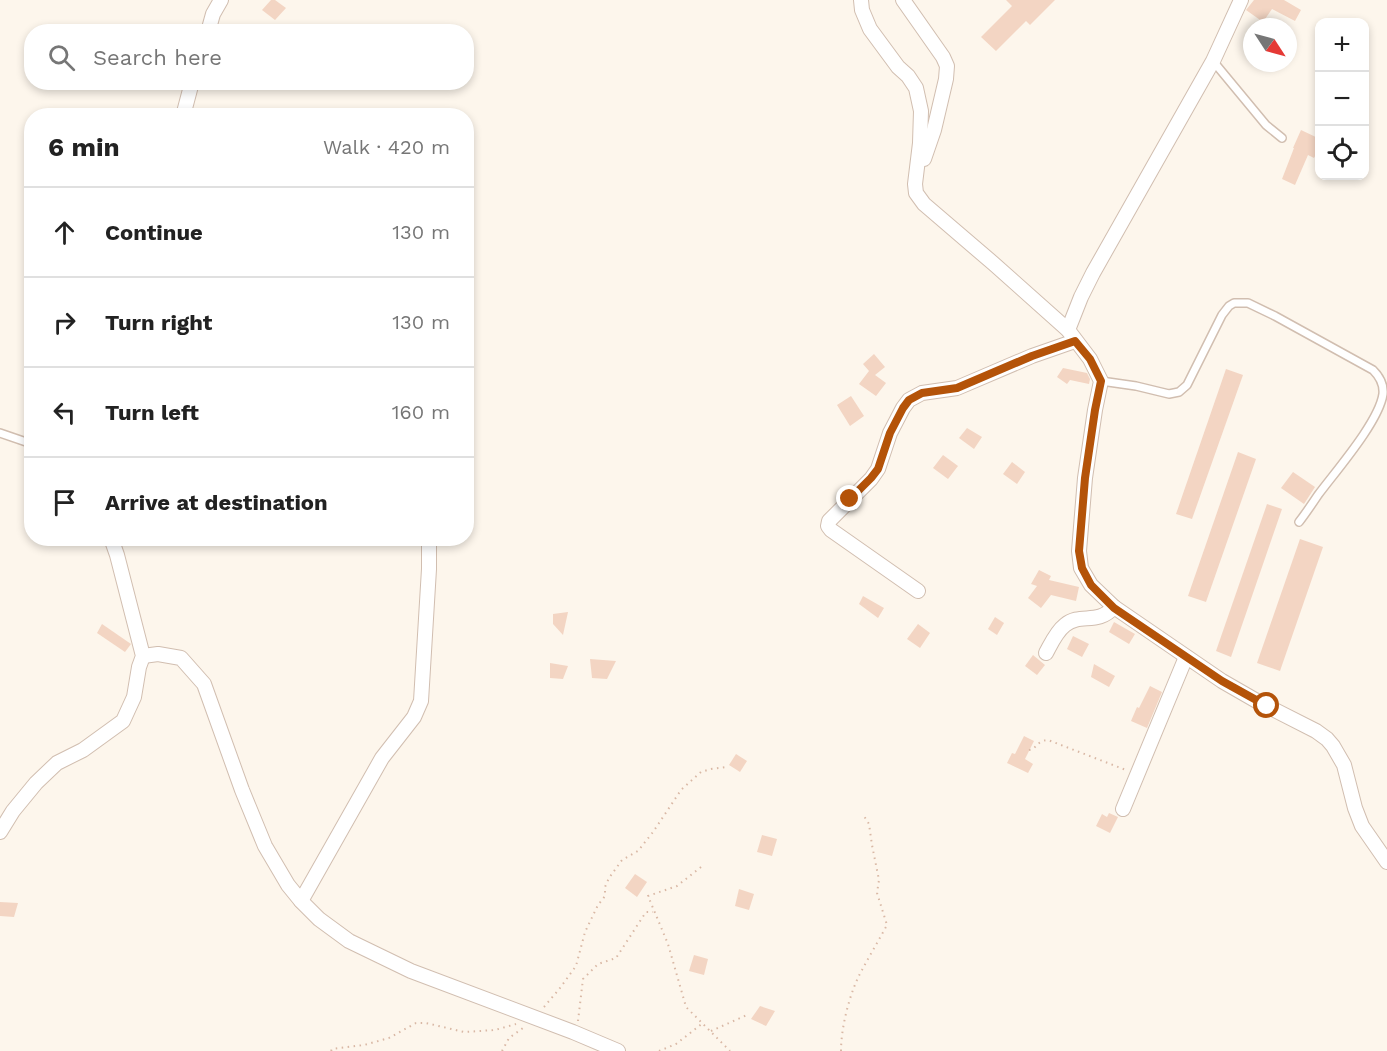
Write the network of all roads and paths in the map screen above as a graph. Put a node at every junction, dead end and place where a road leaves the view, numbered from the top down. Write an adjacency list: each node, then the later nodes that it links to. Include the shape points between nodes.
1 (221, 0): 5 (street)
2 (861, 0): 10 (street, via 870,29 916,88 921,111)
3 (903, 0): 10 (street, via 946,66 934,130)
4 (1241, 0): 6 (street)
5 (210, 24)
6 (1213, 61): 9 (lane, via 1266,125); 11 (street, via 1093,273 1081,297)
7 (190, 90): 8 (street)
8 (185, 108)
9 (1282, 138)
10 (915, 184): 11 (street, via 924,204)
11 (1071, 335): 12 (street); 18 (street, via 957,388 922,393 909,400 890,433 878,469 829,521 831,530)
12 (1101, 381): 15 (lane, via 1169,394 1179,392 1187,385 1222,315 1229,306 1241,302 1275,316 1373,370 1383,383 1378,408); 19 (street, via 1085,478 1079,551 1091,585)
13 (0, 434): 14 (lane)
14 (24, 442)
15 (1299, 522)
16 (114, 546): 21 (street)
17 (429, 546): 31 (street, via 421,701 414,717 382,758)
18 (918, 591)
19 (1114, 608): 20 (street, via 1104,616 1066,623); 22 (street)
20 (1046, 653)
21 (143, 656): 28 (street, via 134,697 123,721 57,763 36,783); 31 (street, via 181,658 204,684 265,846)
22 (1186, 657): 25 (street); 29 (street, via 1238,691 1327,739 1344,765 1362,826)
23 (1029, 750): 25 (path, via 1048,740)
24 (726, 767): 34 (path, via 700,772 681,790 638,851 622,860 609,878 605,896 585,932 576,966)
25 (1138, 774): 26 (street)
26 (1123, 808)
27 (864, 816): 44 (path, via 869,824 879,880 877,893 887,925 855,986 841,1034)
28 (0, 832)
29 (1387, 862)
30 (700, 867): 32 (path, via 677,886 648,896)
31 (301, 901): 34 (street, via 349,941 411,971)
32 (655, 912): 35 (path, via 686,1007); 38 (path, via 646,912 616,957 598,964 583,980)
33 (747, 1015): 37 (path)
34 (536, 1018): 38 (street); 40 (path, via 509,1038)
35 (703, 1023): 37 (path); 42 (path, via 676,1044)
36 (515, 1024): 39 (path, via 464,1032 416,1023 389,1038)
37 (711, 1031): 43 (path)
38 (576, 1033): 41 (street)
39 (331, 1051)
40 (502, 1051)
41 (618, 1051)
42 (659, 1051)
43 (730, 1051)
44 (841, 1051)

